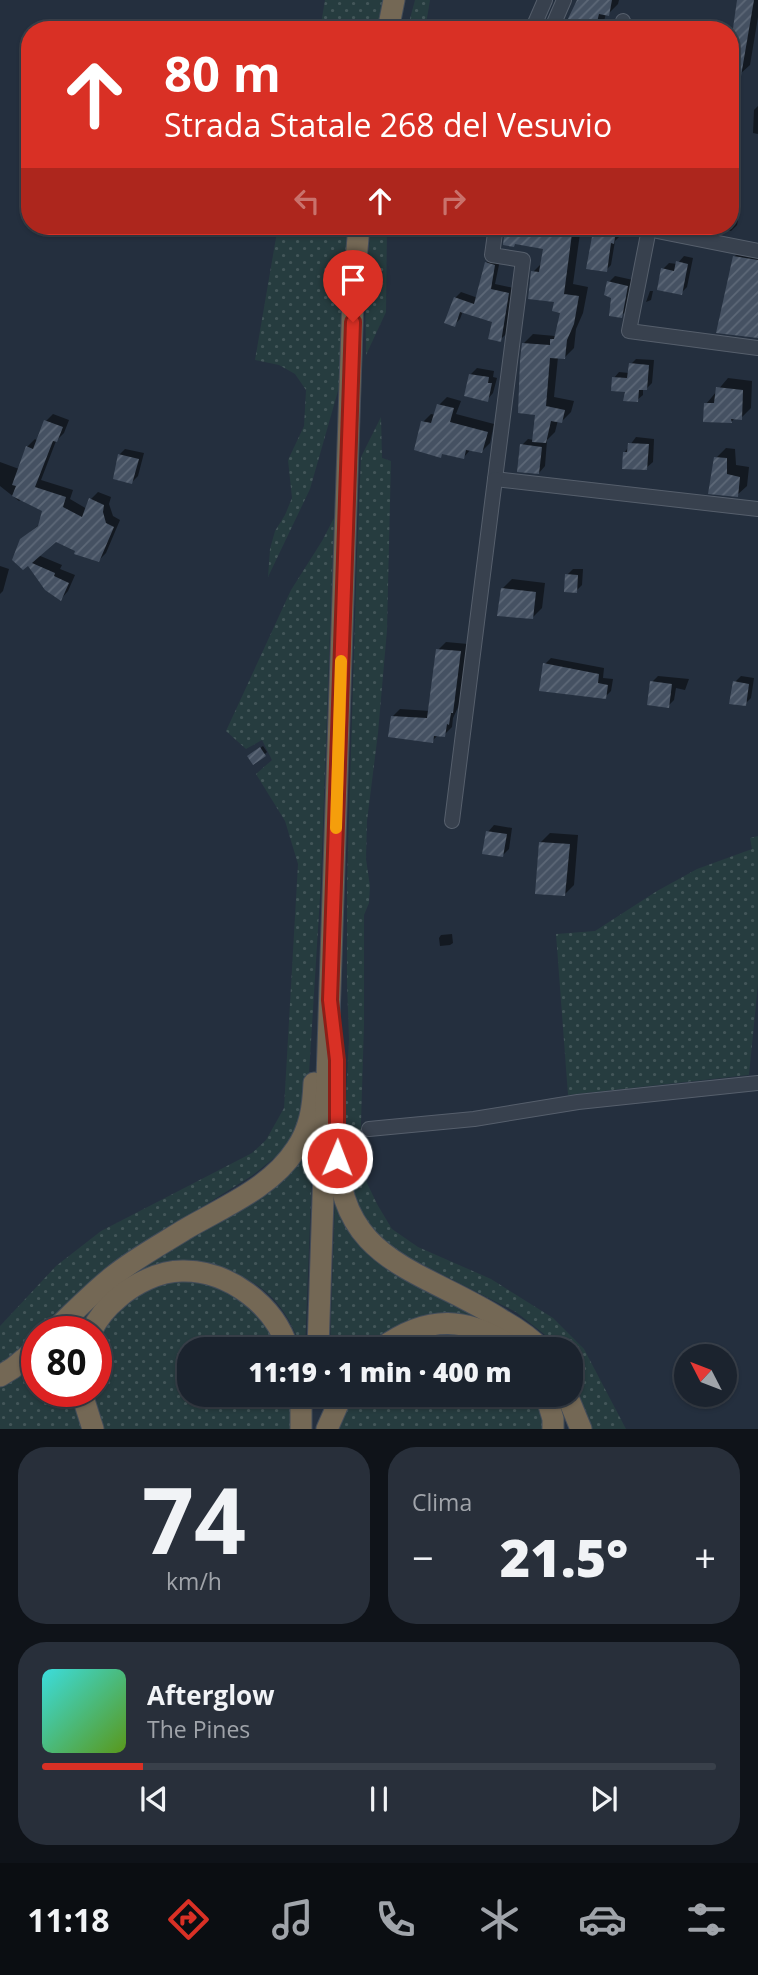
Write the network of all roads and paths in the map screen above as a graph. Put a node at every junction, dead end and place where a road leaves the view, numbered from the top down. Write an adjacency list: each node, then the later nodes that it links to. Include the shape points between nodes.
1 (545, 0): 5 (street)
2 (564, 0): 6 (street)
3 (394, 2): 4 (highway)
4 (390, 21)
5 (535, 21)
6 (555, 21)
7 (358, 235): 16 (highway)
8 (494, 235): 13 (street, via 492,255 523,260)
9 (648, 235): 12 (street, via 629,331)
10 (679, 235): 11 (street)
11 (758, 251)
12 (758, 348)
13 (495, 479): 14 (street); 15 (street)
14 (758, 509)
15 (452, 821)
16 (332, 953): 17 (highway); 20 (highway, via 321,1013 313,1108 296,1149 260,1186 114,1275)
17 (330, 1000): 23 (highway); 26 (highway, via 337,1060 337,1158 347,1209 362,1235 389,1257 488,1310)
18 (758, 1083): 19 (street)
19 (369, 1129)
20 (70, 1316)
21 (102, 1316): 22 (highway, via 129,1288 181,1271 215,1275 254,1297)
22 (284, 1337)
23 (318, 1337)
24 (397, 1337): 25 (highway, via 415,1328 445,1324 464,1325)
25 (498, 1337)
26 (527, 1337)
27 (21, 1361): 28 (highway)
28 (0, 1376)
29 (86, 1407): 35 (highway)
30 (301, 1407): 36 (highway)
31 (314, 1407): 37 (highway)
32 (337, 1407): 38 (highway)
33 (550, 1407): 39 (highway)
34 (572, 1407): 40 (highway)
35 (93, 1429)
36 (301, 1429)
37 (313, 1429)
38 (327, 1429)
39 (553, 1429)
40 (581, 1429)

